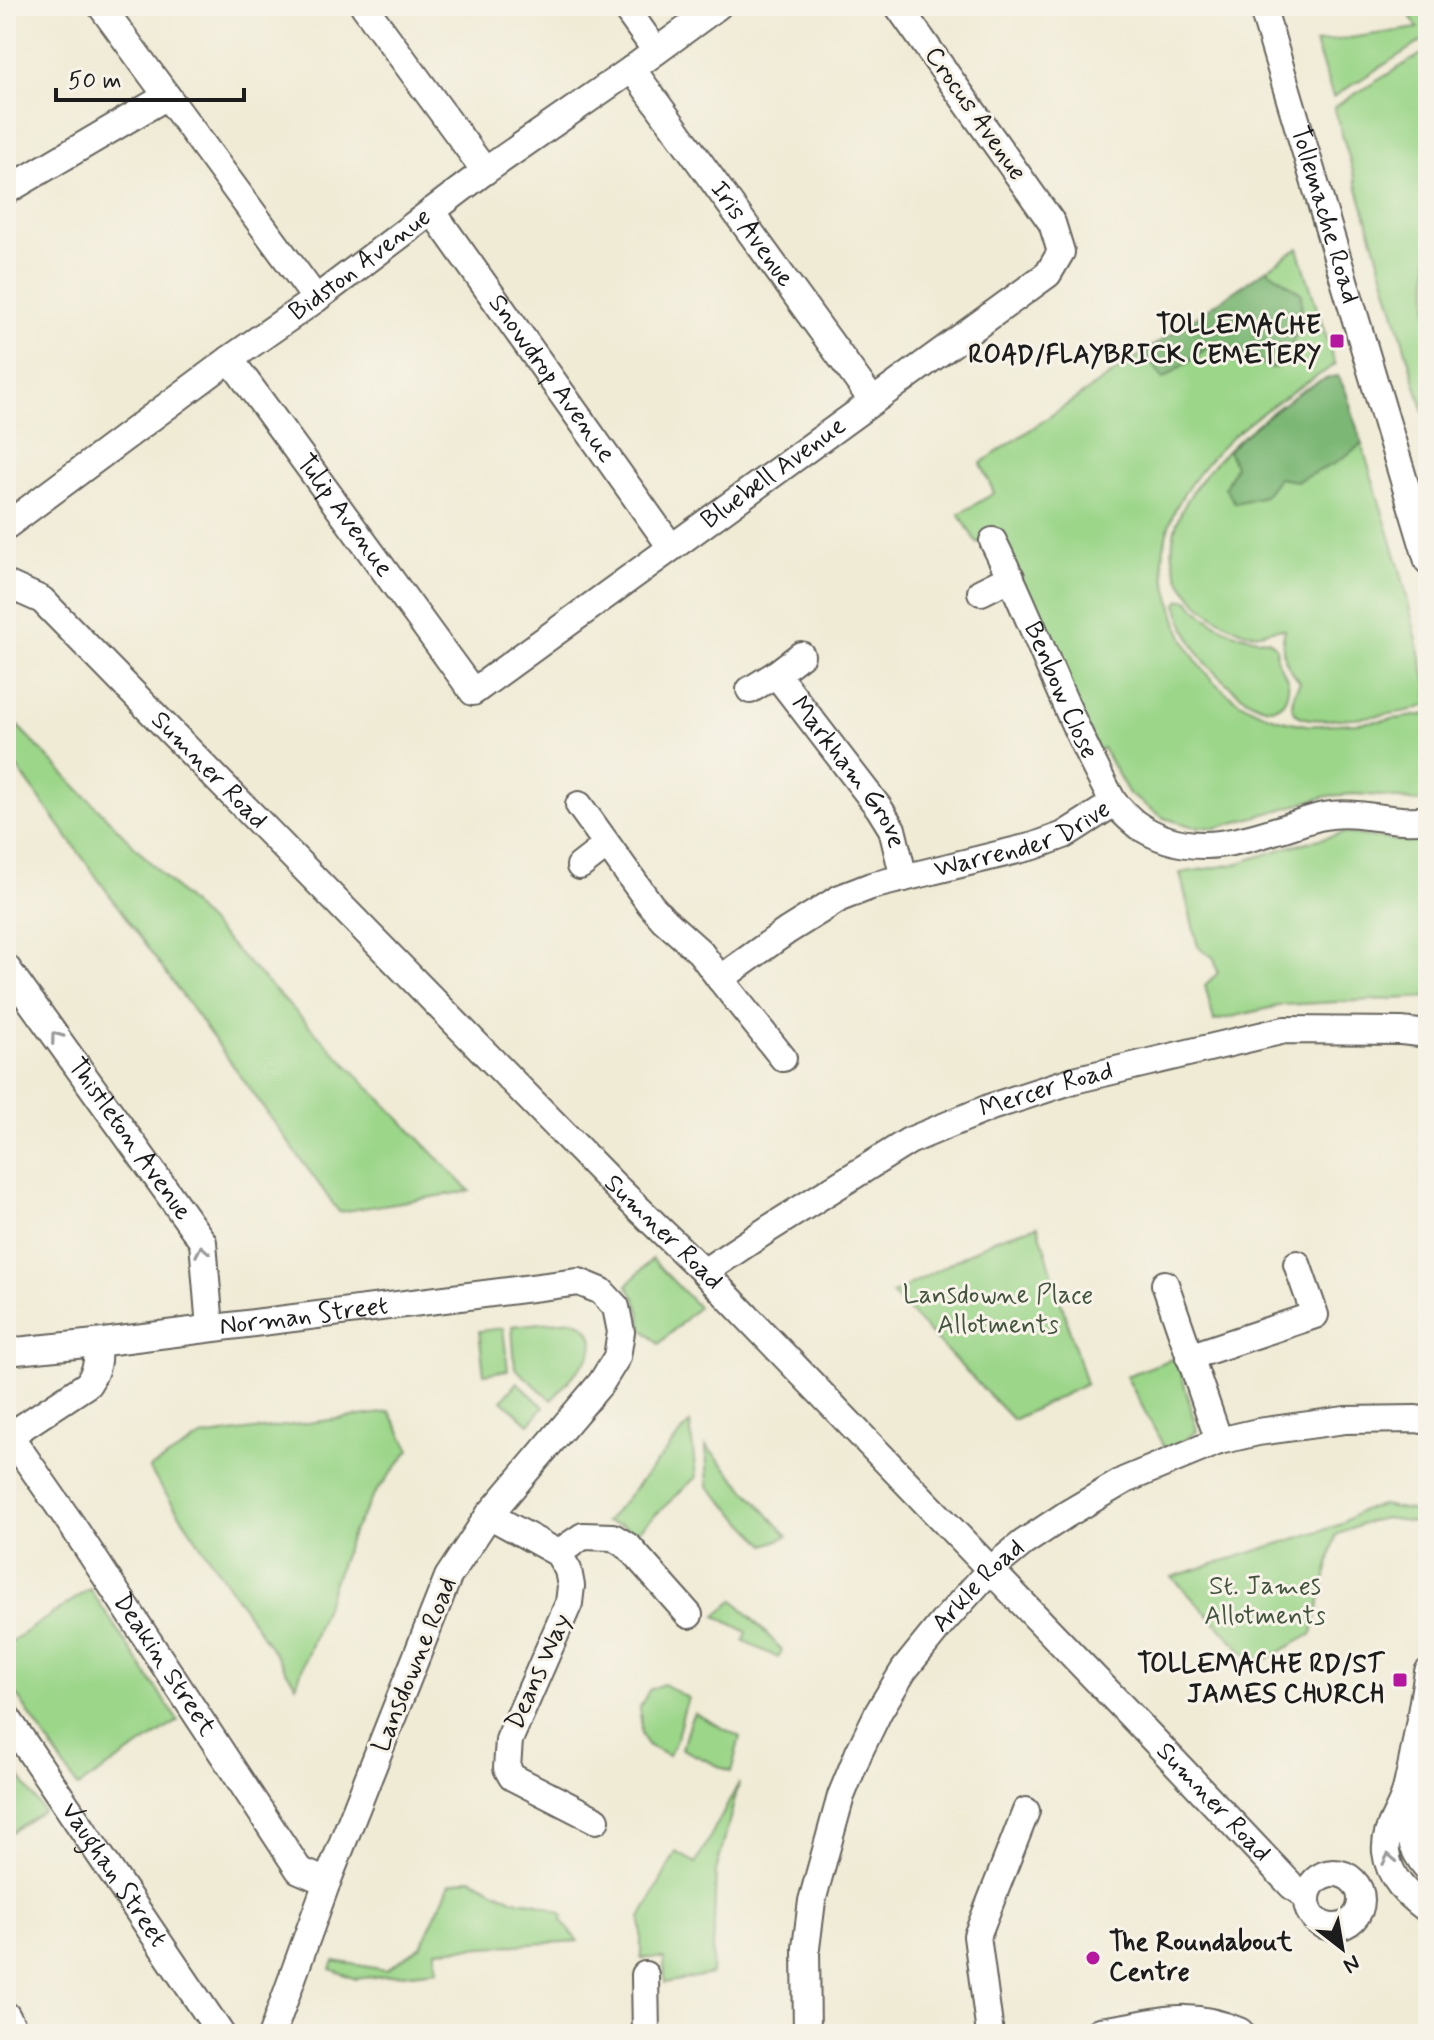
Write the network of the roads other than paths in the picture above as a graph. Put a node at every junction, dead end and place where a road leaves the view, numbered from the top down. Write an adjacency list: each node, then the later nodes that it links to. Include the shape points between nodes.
1 (101, 6): 9 (street)
2 (364, 6): 10 (street)
3 (624, 6): 7 (street)
4 (718, 6): 7 (street, Bidston Avenue)
5 (898, 6): 13 (street, Crocus Avenue)
6 (1262, 6): 20 (street, Tollemache Road)
7 (656, 51): 8 (street, Bidston Avenue)
8 (632, 69): 10 (street, Bidston Avenue); 16 (street, Iris Avenue)
9 (167, 96): 11 (street); 14 (street)
10 (485, 171): 12 (street, Bidston Avenue)
11 (6, 191)
12 (432, 211): 14 (street, Bidston Avenue); 19 (street, Snowdrop Avenue)
13 (1052, 223): 16 (street, Bluebell Avenue, via 1061,252 1048,274)
14 (316, 299): 15 (street, Bidston Avenue)
15 (230, 359): 17 (street, Bidston Avenue); 25 (street, Tulip Avenue)
16 (872, 400): 19 (street, Bluebell Avenue)
17 (6, 526)
18 (993, 541): 21 (street, Benbow Close)
19 (671, 547): 25 (street, Bluebell Avenue, via 473,692)
20 (1428, 561)
21 (1011, 577): 23 (street); 28 (street, Benbow Close)
22 (6, 584): 39 (street, Sumner Road, via 42,600)
23 (981, 592)
24 (801, 655): 26 (street, Markham Grove)
25 (459, 672)
26 (776, 674): 27 (street, Markham Grove); 33 (street, Markham Grove, via 879,808 892,829)
27 (750, 690)
28 (1114, 803): 30 (street, Warrender Drive, via 1137,824 1171,842 1208,847 1325,815); 33 (street, Warrender Drive, via 1064,835 1034,846)
29 (579, 805): 31 (street)
30 (1428, 819)
31 (607, 845): 32 (street); 35 (street, via 650,904)
32 (580, 866)
33 (904, 878): 35 (street, Warrender Drive, via 840,898)
34 (6, 967): 42 (street, Thistleton Avenue, one-way to 34, via 203,1242)
35 (720, 979): 37 (street)
36 (1428, 1034): 39 (street, Mercer Road, via 1285,1030 1074,1080 991,1107 909,1141)
37 (783, 1058)
38 (1297, 1264): 45 (street, via 1315,1315)
39 (704, 1272): 51 (street, Sumner Road)
40 (1165, 1284): 45 (street)
41 (601, 1291): 42 (street, Norman Street, via 579,1282); 49 (street, Lansdowne Road, via 616,1307 621,1332 617,1357)
42 (210, 1328): 43 (street, Norman Street)
43 (96, 1343): 44 (street, Norman Street); 47 (street, via 97,1364 88,1384)
44 (6, 1352)
45 (1189, 1357): 48 (street)
46 (1428, 1421): 48 (street, Arkle Road, via 1345,1420)
47 (8, 1437): 59 (street, Deakin Street, via 98,1563 299,1870)
48 (1219, 1441): 51 (street, Arkle Road, via 1125,1480 1023,1543)
49 (489, 1515): 50 (street); 59 (street, Lansdowne Road, via 448,1577)
50 (558, 1553): 52 (street, via 583,1536 613,1537 629,1547); 57 (street, Deans Way, via 568,1570 569,1603 509,1740 507,1768 512,1777)
51 (990, 1570): 60 (street, Sumner Road); 69 (street, Arkle Road, via 904,1670 845,1785 812,1901 806,1948)
52 (689, 1615)
53 (1428, 1672): 55 (street)
54 (6, 1716): 66 (street, Vaughan Street)
55 (1405, 1796): 58 (street, via 1408,1837); 61 (street, one-way to 55, via 1394,1877 1385,1850)
56 (1026, 1811): 70 (street, via 977,1936)
57 (596, 1820)
58 (1428, 1869)
59 (327, 1882): 67 (street, Lansdowne Road)
60 (1307, 1897)
61 (1428, 1910)
62 (645, 1975): 68 (street)
63 (6, 2015): 65 (street)
64 (1113, 2033): 71 (main road); 72 (main road, via 1187,2021)
65 (16, 2034)
66 (221, 2034)
67 (272, 2034)
68 (646, 2034)
69 (807, 2034)
70 (990, 2034)
71 (1168, 2034)
72 (1238, 2034)

